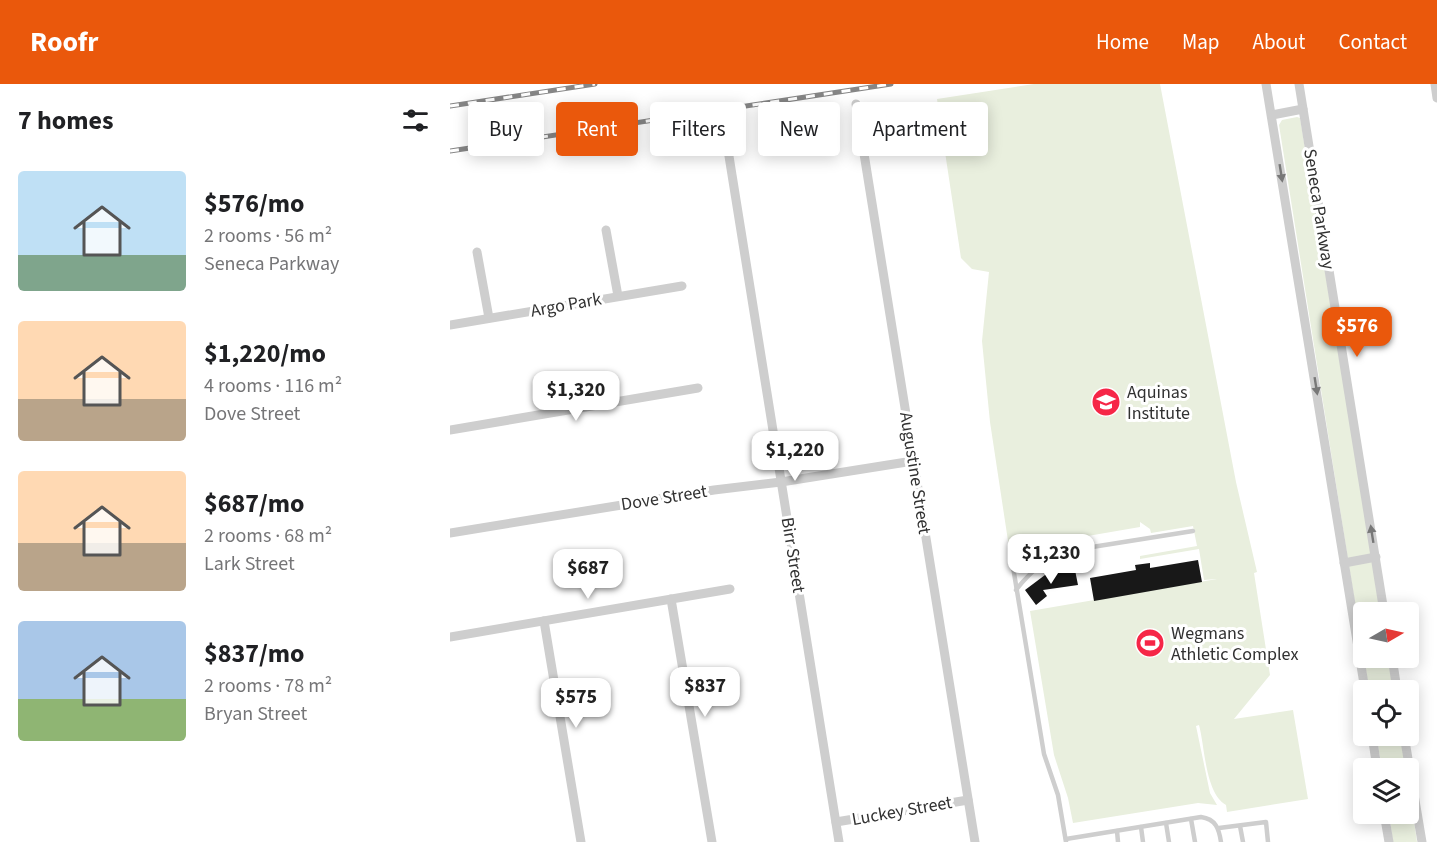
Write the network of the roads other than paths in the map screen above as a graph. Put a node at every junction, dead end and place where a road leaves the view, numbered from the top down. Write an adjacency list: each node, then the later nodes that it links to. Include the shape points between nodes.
1 (1266, 84): 6 (street, Seneca Parkway)
2 (1299, 84): 5 (street, Seneca Parkway)
3 (1435, 84): 4 (street)
4 (1437, 98)
5 (1303, 109): 6 (street); 22 (street, Seneca Parkway, one-way to 5)
6 (1272, 115): 23 (street, Seneca Parkway, one-way to 23)
7 (729, 156): 18 (street, Birr Street)
8 (864, 156): 17 (street, Augustine Street)
9 (606, 230): 12 (street)
10 (477, 252): 13 (street)
11 (682, 286): 12 (street, Argo Park)
12 (618, 296): 13 (street, Argo Park)
13 (489, 318): 14 (street, Argo Park)
14 (450, 325)
15 (698, 388): 16 (street)
16 (450, 430)
17 (913, 461): 18 (street, Dove Street); 32 (street, Augustine Street)
18 (781, 482): 20 (street, Dove Street); 34 (street, Birr Street)
19 (1193, 531): 21 (lane)
20 (450, 533)
21 (1055, 555): 25 (lane); 25 (lane, via 1038,546 1015,559)
22 (1376, 557): 23 (street); 27 (street, Seneca Parkway)
23 (1344, 563): 30 (street, Seneca Parkway)
24 (730, 589): 26 (street)
25 (1016, 590): 42 (lane, via 1044,754 1058,795)
26 (671, 598): 28 (street); 44 (street)
27 (1383, 602)
28 (544, 621): 29 (street); 43 (street)
29 (450, 637)
30 (1363, 680)
31 (1406, 746): 56 (street)
32 (968, 800): 34 (street, Luckey Street); 46 (street, Augustine Street)
33 (1191, 819): 35 (lane); 39 (lane, via 1208,818); 51 (lane)
34 (836, 822): 45 (street, Birr Street)
35 (1166, 823): 38 (lane); 50 (lane)
36 (1386, 824): 55 (street)
37 (1240, 826): 39 (lane); 53 (lane); 54 (lane, via 1266,822)
38 (1141, 827): 40 (lane); 49 (lane)
39 (1219, 828): 52 (lane)
40 (1117, 831): 41 (lane); 48 (lane)
41 (1093, 835): 42 (lane); 47 (lane)
42 (1066, 841)
43 (581, 842)
44 (712, 842)
45 (839, 842)
46 (975, 842)
47 (1094, 842)
48 (1118, 842)
49 (1143, 842)
50 (1169, 842)
51 (1195, 842)
52 (1221, 842)
53 (1243, 842)
54 (1268, 842)
55 (1389, 842)
56 (1422, 842)

